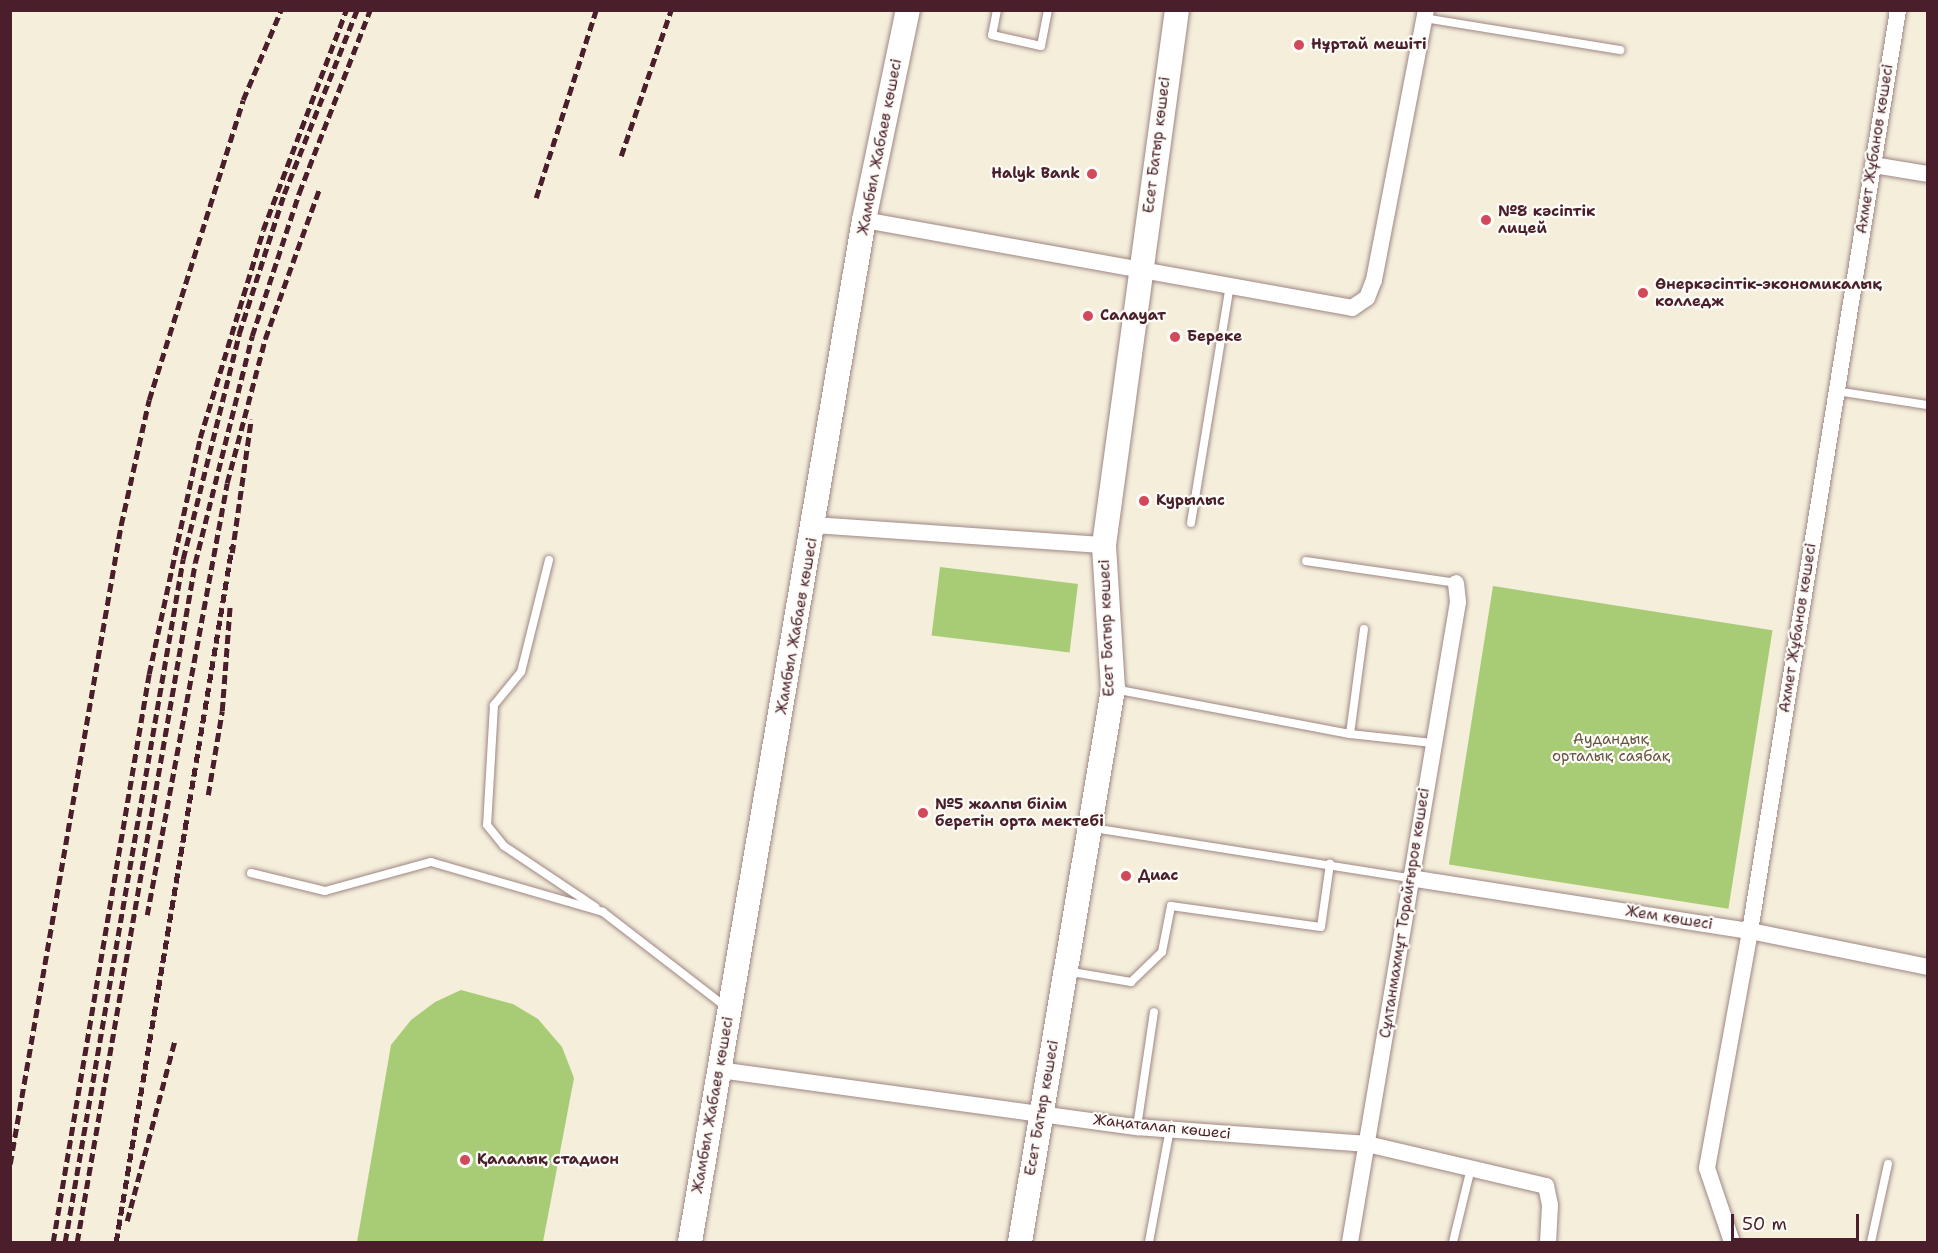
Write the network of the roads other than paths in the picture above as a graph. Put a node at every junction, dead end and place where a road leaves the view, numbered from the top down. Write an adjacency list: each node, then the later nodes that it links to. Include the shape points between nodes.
1 (908, 10): 10 (street, Жамбыл Жабаев көшесі)
2 (997, 10): 3 (lane, via 992,35 1041,45)
3 (1048, 10)
4 (1177, 10): 11 (street, Есет Батыр көшесі)
5 (1898, 10): 8 (street, Ахмет Жұбанов көшесі)
6 (1425, 14): 7 (lane); 12 (street, via 1374,280 1367,298 1352,308)
7 (1620, 50)
8 (1873, 165): 9 (street); 13 (street, Ахмет Жұбанов көшесі)
9 (1928, 174)
10 (864, 220): 11 (street); 16 (street, Жамбыл Жабаев көшесі)
11 (1141, 270): 12 (street); 17 (street, Есет Батыр көшесі)
12 (1230, 286): 15 (lane)
13 (1836, 391): 14 (lane); 30 (street, Ахмет Жұбанов көшесі)
14 (1928, 405)
15 (1191, 523)
16 (814, 525): 17 (street); 33 (street, Жамбыл Жабаев көшесі)
17 (1104, 545): 22 (street, Есет Батыр көшесі)
18 (549, 560): 29 (lane, via 521,672 494,705 487,825 504,846)
19 (1306, 561): 20 (lane)
20 (1456, 583): 24 (street, Сұлтанмахмұт Торайғыров көшесі, via 1458,602)
21 (1364, 629): 23 (lane)
22 (1113, 689): 23 (lane); 25 (street, Есет Батыр көшесі)
23 (1350, 734): 24 (lane)
24 (1433, 743): 28 (street, Сұлтанмахмұт Торайғыров көшесі)
25 (1089, 828): 26 (lane); 32 (street, Есет Батыр көшесі)
26 (1330, 864): 28 (lane); 32 (lane, via 1321,927 1171,906 1162,952 1131,982)
27 (251, 873): 29 (lane, via 325,891 431,862)
28 (1410, 878): 30 (street, Жем көшесі); 39 (street, Сұлтанмахмұт Торайғыров көшесі)
29 (603, 912): 33 (lane)
30 (1750, 931): 31 (street, Жем көшесі); 48 (street, Ахмет Жұбанов көшесі, via 1707,1168)
31 (1928, 968)
32 (1065, 971): 36 (street, Есет Батыр көшесі)
33 (730, 1010): 35 (street, Жамбыл Жабаев көшесі)
34 (1154, 1012): 37 (lane)
35 (719, 1070): 36 (street, Жаңаталап көшесі); 42 (street, Жамбыл Жабаев көшесі)
36 (1042, 1113): 37 (street, Жаңаталап көшесі); 43 (street, Есет Батыр көшесі)
37 (1137, 1127): 38 (street, Жаңаталап көшесі)
38 (1170, 1130): 39 (street, Жаңаталап көшесі); 44 (lane)
39 (1367, 1144): 41 (street, Жаңаталап көшесі); 45 (street, Сұлтанмахмұт Торайғыров көшесі)
40 (1888, 1164): 49 (lane)
41 (1471, 1168): 46 (lane); 47 (street, Жаңаталап көшесі, via 1546,1186 1550,1205)
42 (690, 1242)
43 (1020, 1242)
44 (1149, 1242)
45 (1350, 1242)
46 (1453, 1242)
47 (1548, 1242)
48 (1732, 1242)
49 (1871, 1242)

